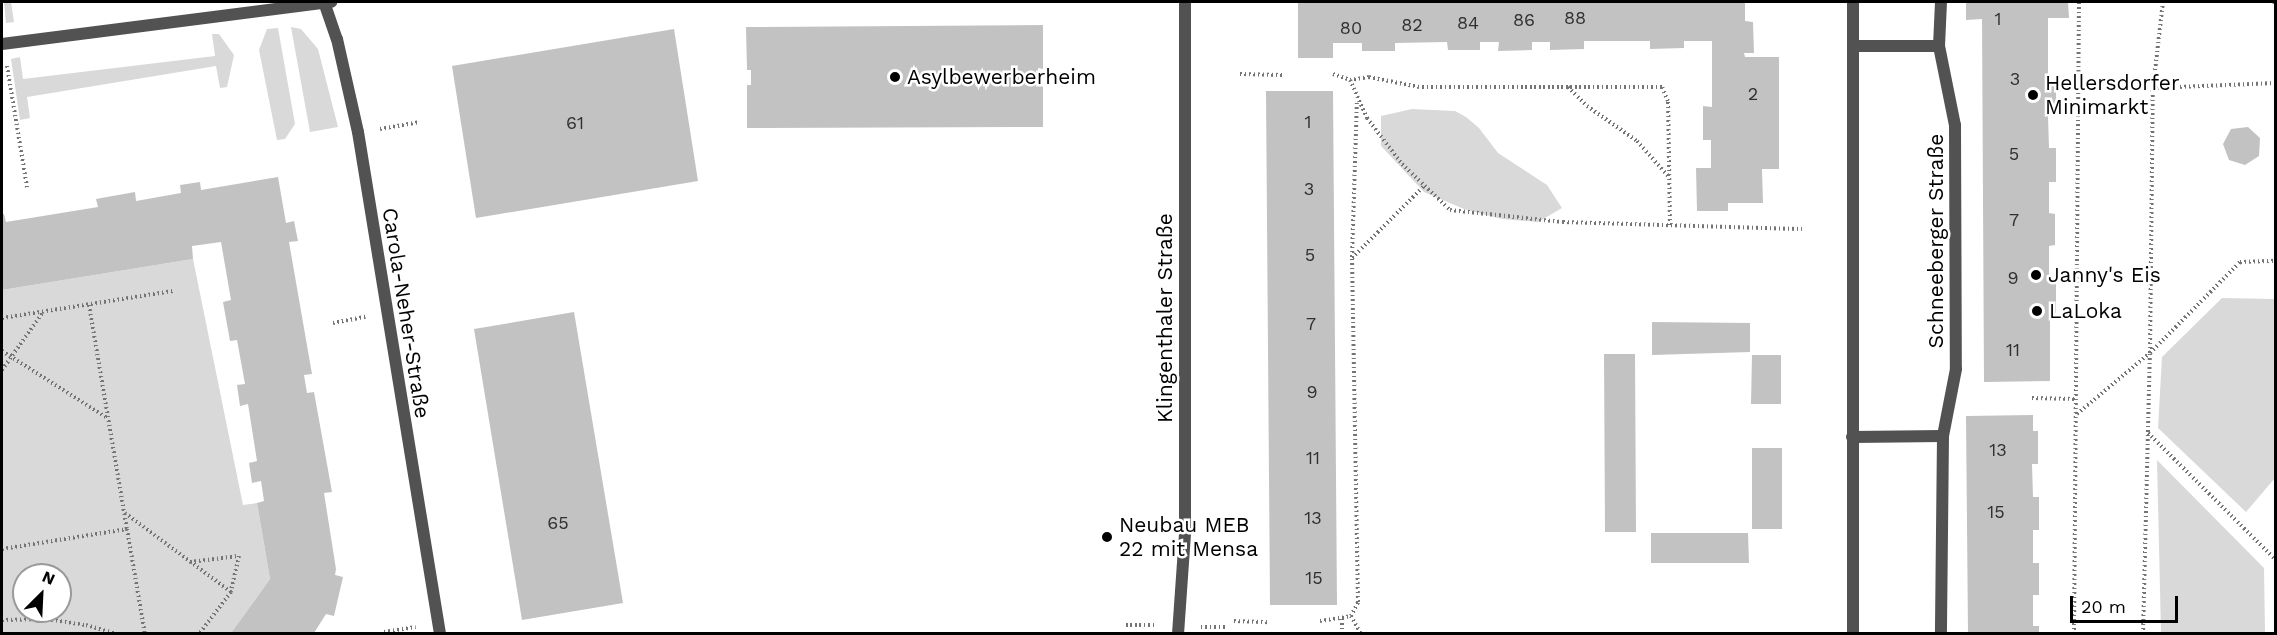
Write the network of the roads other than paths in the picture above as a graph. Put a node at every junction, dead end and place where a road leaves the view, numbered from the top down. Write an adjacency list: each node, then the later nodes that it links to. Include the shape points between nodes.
1 (326, 2): 5 (street); 10 (street, Carola-Neher-Straße, via 358,132)
2 (1185, 2): 11 (street, Klingenthaler Straße, via 1185,532)
3 (1853, 2): 6 (street)
4 (1941, 2): 7 (street, Schneeberger Straße)
5 (2, 44)
6 (1853, 46): 7 (street); 9 (street)
7 (1939, 46): 8 (street, Schneeberger Straße, via 1955,125 1956,369)
8 (1943, 436): 9 (street); 13 (street, Schneeberger Straße)
9 (1852, 437): 12 (street)
10 (440, 633)
11 (1178, 633)
12 (1853, 633)
13 (1941, 633)

